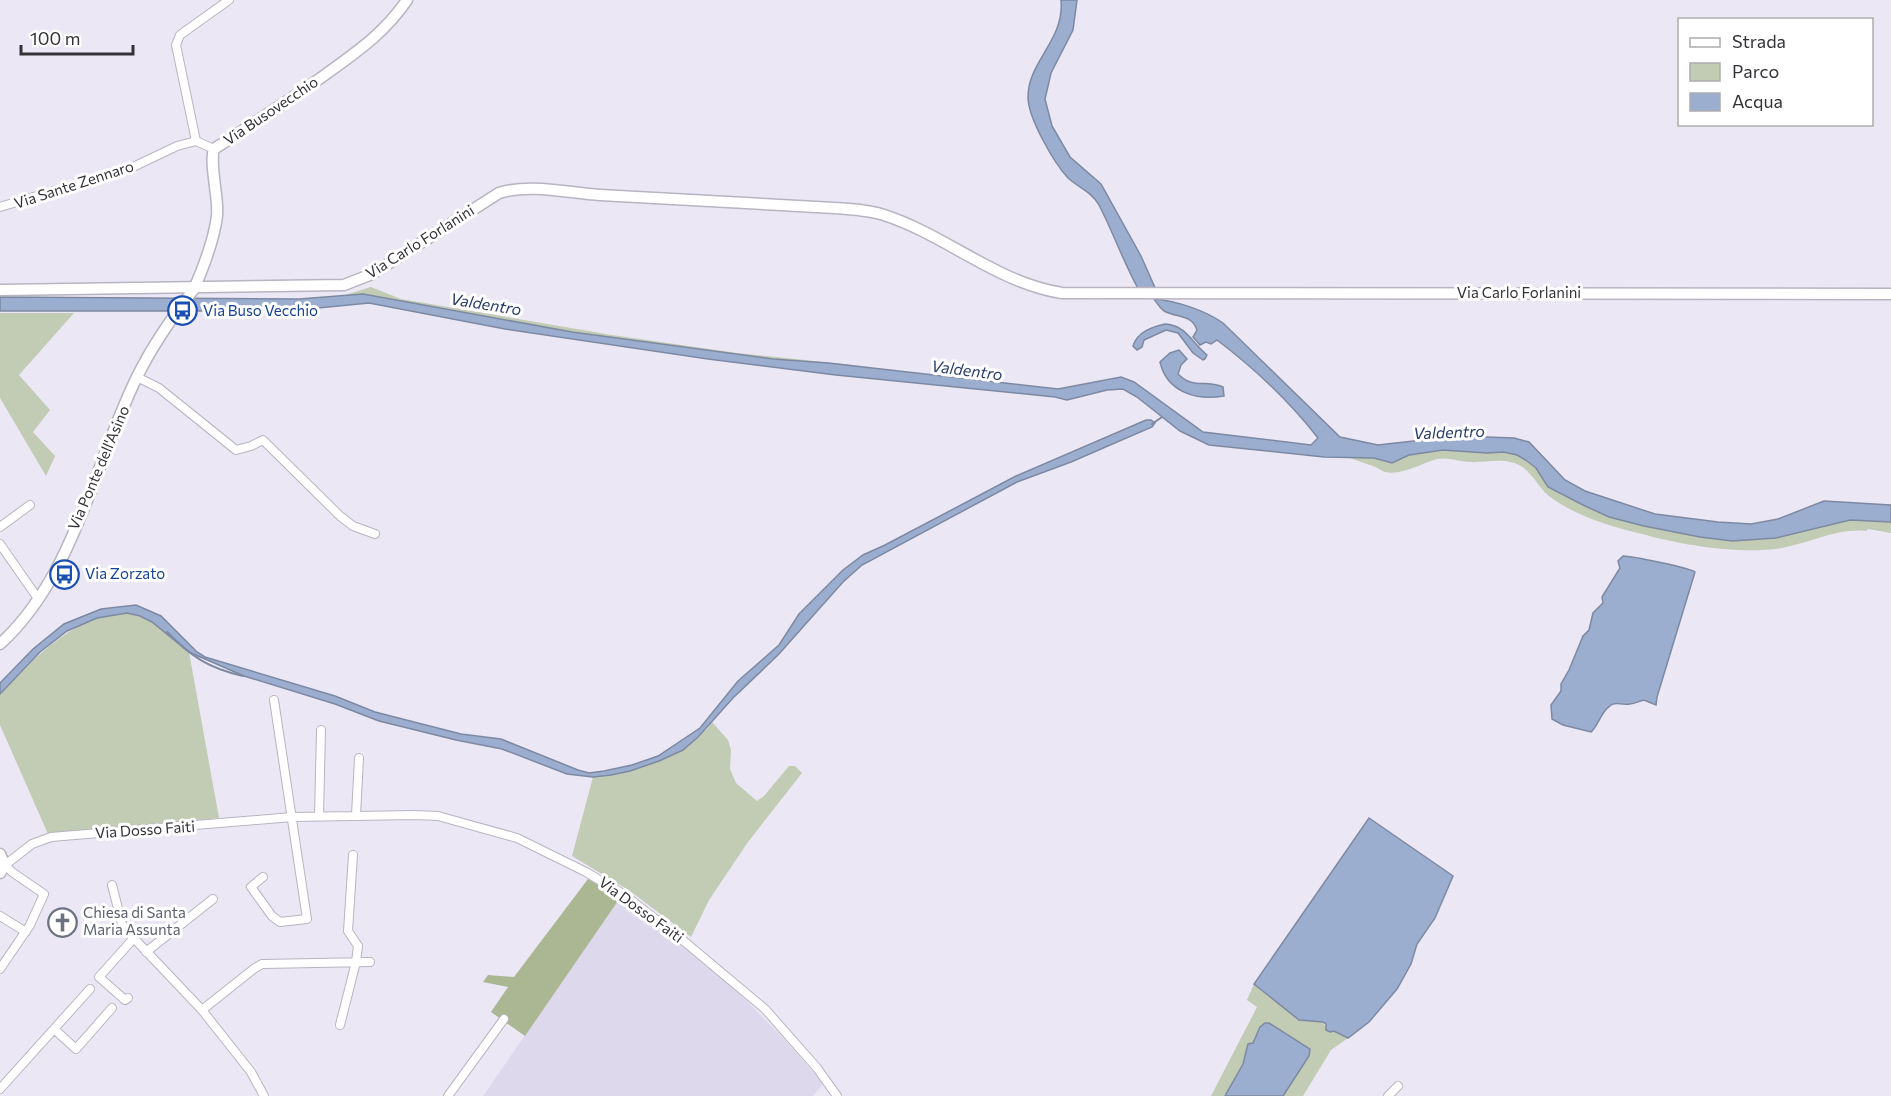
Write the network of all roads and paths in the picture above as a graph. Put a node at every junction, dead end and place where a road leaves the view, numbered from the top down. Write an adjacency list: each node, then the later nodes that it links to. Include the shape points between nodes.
1 (229, 0): 3 (street, via 180,35 176,45)
2 (407, 0): 4 (main road, Via Busovecchio, via 371,42)
3 (196, 141): 4 (street); 5 (street, Via Sante Zennaro, via 130,168)
4 (214, 149): 7 (main road, Via Busovecchio, via 211,156 217,215 208,253)
5 (0, 207)
6 (0, 290): 7 (main road, Via Carlo Forlanini)
7 (192, 292): 8 (main road, Via Carlo Forlanini, via 353,283 500,193 536,189 871,212 906,224 1008,277 1037,289 1062,293); 9 (main road, Via Ponte dell'Asino)
8 (1891, 294)
9 (137, 377): 12 (street, via 159,388 236,450 263,440 340,516); 14 (main road, Via Ponte dell'Asino, via 81,514)
10 (30, 505): 11 (street)
11 (0, 527)
12 (375, 534)
13 (0, 544): 14 (street)
14 (39, 600): 15 (main road, Via Ponte dell'Asino)
15 (0, 644)
16 (274, 700): 21 (street)
17 (321, 730): 20 (street)
18 (359, 758): 19 (street)
19 (356, 815): 20 (street, Via Dosso Faiti); 46 (street, Via Dosso Faiti, via 438,816 517,838 623,894 765,1009)
20 (319, 816): 21 (street, Via Dosso Faiti)
21 (292, 817): 24 (street, Via Dosso Faiti, via 51,837 32,844); 25 (street, via 307,919 280,922 272,916 250,887)
22 (0, 854): 24 (main road)
23 (353, 855): 32 (street, via 348,931 358,946)
24 (3, 869): 29 (street, via 44,894)
25 (263, 878)
26 (112, 885): 30 (street, via 122,924)
27 (213, 899): 31 (street)
28 (0, 916): 29 (street)
29 (26, 932): 34 (street)
30 (133, 939): 31 (street); 36 (street, via 99,978 125,1000)
31 (146, 952): 38 (street)
32 (356, 962): 33 (street); 38 (street, via 262,964); 40 (street)
33 (370, 962)
34 (0, 969)
35 (90, 989): 41 (street)
36 (128, 998)
37 (112, 1008): 41 (street, via 76,1049)
38 (202, 1010): 44 (street, via 251,1072)
39 (504, 1019): 45 (street)
40 (340, 1025)
41 (54, 1029): 43 (street)
42 (1398, 1086): 47 (street)
43 (0, 1089)
44 (264, 1096)
45 (448, 1096)
46 (837, 1096)
47 (1388, 1096)

